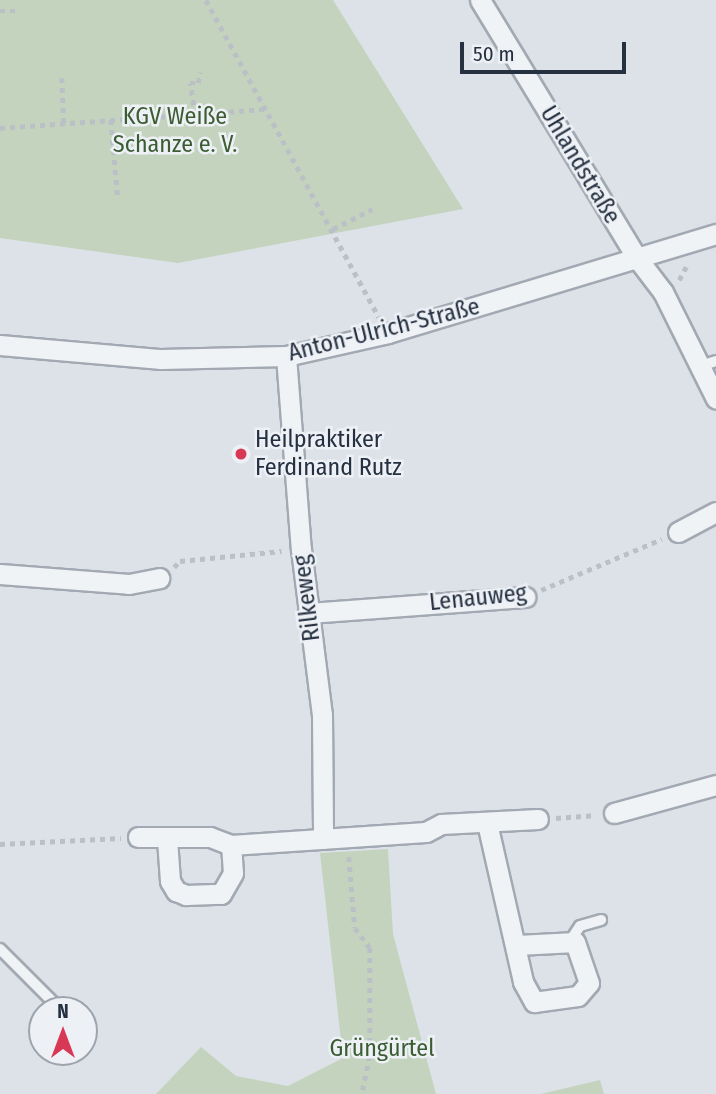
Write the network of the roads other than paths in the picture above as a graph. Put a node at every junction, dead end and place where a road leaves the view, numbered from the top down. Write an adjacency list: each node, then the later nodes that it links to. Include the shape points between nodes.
1 (480, 0): 3 (street, Uhlandstraße)
2 (716, 234): 3 (street, Anton-Ulrich-Straße)
3 (637, 258): 5 (street, Anton-Ulrich-Straße, via 387,333); 6 (street, Uhlandstraße)
4 (0, 345): 5 (street, Anton-Ulrich-Straße, via 161,359)
5 (286, 356): 13 (street, Rilkeweg)
6 (708, 363): 7 (street, Uhlandstraße)
7 (716, 399)
8 (716, 512): 9 (street)
9 (678, 532)
10 (0, 574): 11 (street, via 129,584)
11 (159, 578)
12 (524, 597): 13 (street, Lenauweg)
13 (308, 613): 20 (street, Rilkeweg, via 322,715)
14 (716, 785): 15 (street)
15 (614, 813)
16 (538, 819): 17 (street)
17 (487, 823): 20 (street); 24 (street)
18 (138, 837): 19 (street)
19 (167, 839): 21 (street, via 210,837); 21 (street, via 170,881 176,891 186,894 220,894 233,873)
20 (323, 839): 21 (street)
21 (231, 845)
22 (601, 920): 23 (lane, via 580,926)
23 (570, 941): 24 (street); 24 (street, via 580,949 589,983 578,996 550,1002 534,1002 523,982)
24 (517, 946)
25 (0, 949): 26 (lane)
26 (47, 996)

